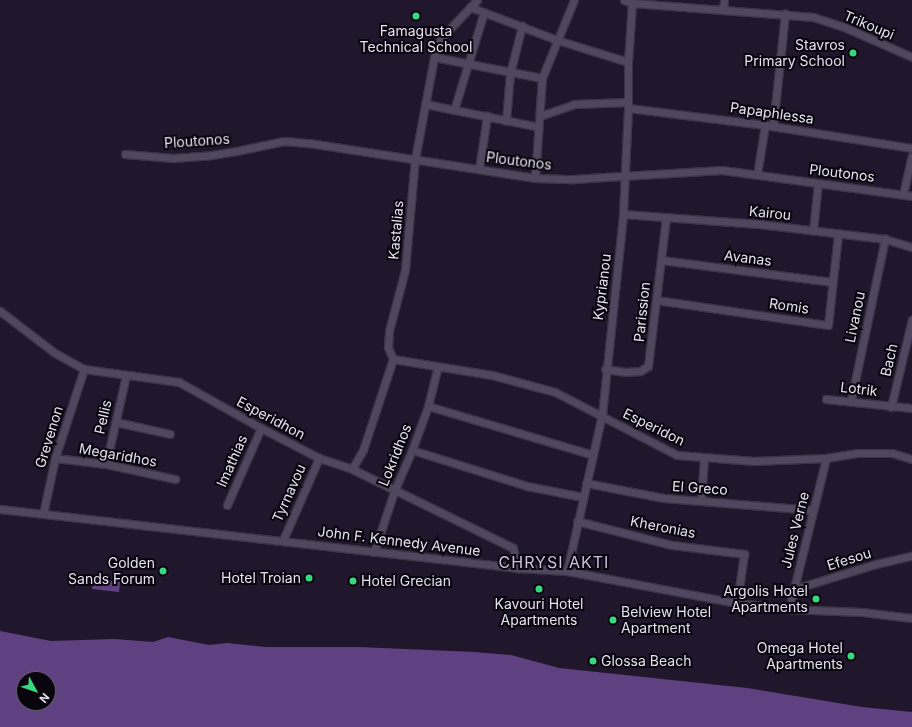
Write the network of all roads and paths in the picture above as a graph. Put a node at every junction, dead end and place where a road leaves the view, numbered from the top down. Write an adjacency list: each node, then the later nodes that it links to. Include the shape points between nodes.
1 (477, 0): 6 (street, Kastalias)
2 (574, 0): 11 (street)
3 (624, 0): 5 (street, Trikoupi)
4 (724, 0): 7 (street)
5 (632, 3): 7 (street, Trikoupi); 14 (street, Kyprianou)
6 (470, 7): 8 (street); 12 (street, Kastalias, via 441,38)
7 (723, 10): 9 (street, Trikoupi)
8 (484, 12): 10 (street); 15 (street)
9 (785, 14): 13 (street, Trikoupi, via 813,17 844,27); 25 (street)
10 (522, 26): 11 (street); 16 (street)
11 (557, 40): 14 (street); 17 (street)
12 (434, 57): 15 (street); 18 (street, Kastalias)
13 (912, 57)
14 (628, 62): 19 (street, Kyprianou)
15 (468, 64): 16 (street); 20 (street)
16 (510, 72): 17 (street); 23 (street)
17 (542, 78): 22 (street)
18 (425, 104): 20 (street); 30 (street, Kastalias)
19 (628, 105): 22 (street, Papaphlessa, via 574,104); 24 (street, Papaphlessa); 32 (street, Kyprianou)
20 (454, 110): 21 (street)
21 (487, 116): 23 (street); 31 (street)
22 (540, 116): 26 (street)
23 (506, 120): 26 (street)
24 (766, 125): 25 (street, Papaphlessa); 33 (street)
25 (773, 126): 27 (street, Papaphlessa)
26 (539, 127): 34 (street)
27 (912, 148)
28 (125, 154): 30 (street, Ploutonos, via 173,158 205,156 284,141)
29 (912, 156): 36 (street)
30 (415, 159): 31 (street, Ploutonos); 49 (street, Kastalias, via 405,270 389,331 388,347)
31 (479, 169): 34 (street, Ploutonos)
32 (626, 175): 33 (street, Ploutonos, via 722,170); 34 (street, Ploutonos, via 573,179); 38 (street, Kyprianou)
33 (758, 175): 35 (street, Ploutonos)
34 (535, 178)
35 (818, 183): 36 (street, Ploutonos); 40 (street)
36 (903, 194): 37 (street, Ploutonos)
37 (912, 196)
38 (623, 214): 39 (street, Kairou); 52 (street, Kyprianou)
39 (666, 217): 40 (street, Kairou); 44 (street, Parission)
40 (813, 231): 41 (street, Kairou)
41 (838, 234): 42 (street, Kairou); 45 (street, Romis)
42 (885, 239): 43 (street, Kairou); 55 (street, Livanou)
43 (912, 247)
44 (661, 260): 45 (street, Avanas); 46 (street, Parission)
45 (833, 282): 46 (street, Romis, via 828,325)
46 (656, 300): 52 (street, Parission, via 648,366 640,371 626,372)
47 (0, 311): 51 (street, Esperidhon, via 55,352)
48 (912, 319): 57 (street, Bach)
49 (393, 359): 50 (street, Esperidon); 71 (street, via 364,450)
50 (438, 366): 56 (street, Lokridhos); 59 (street, Esperidon, via 492,375 555,392)
51 (84, 369): 53 (street, Esperidhon); 65 (street, Grevenon)
52 (605, 369): 59 (street, Kyprianou)
53 (126, 375): 60 (street, Pellis); 61 (street, Esperidhon, via 179,382)
54 (826, 398): 55 (street, Lotrik)
55 (850, 400): 57 (street, Lotrik)
56 (428, 406): 63 (street, Lokridhos); 64 (street)
57 (891, 407): 58 (street, Lotrik)
58 (912, 408)
59 (602, 415): 64 (street, Kyprianou); 67 (street, Esperidon, via 677,456)
60 (116, 422): 62 (street); 70 (street, Pellis)
61 (261, 428): 66 (street, Esperidhon); 77 (street, Imathias)
62 (170, 434)
63 (412, 450): 74 (street, Lokridhos); 75 (street, via 527,486)
64 (593, 455): 73 (street, Kyprianou)
65 (55, 458): 70 (street, Megaridhos); 80 (street, Grevenon)
66 (319, 458): 71 (street, Esperidhon); 82 (street, Tyrnavou)
67 (704, 458): 68 (street, Esperidon, via 754,461); 76 (street)
68 (826, 458): 69 (street, Esperidon, via 857,453 892,454); 79 (street, Jules Verne)
69 (912, 459)
70 (106, 464): 72 (street, Megaridhos)
71 (352, 469): 74 (street, Esperidhon)
72 (175, 479)
73 (586, 483): 75 (street, Kyprianou); 76 (street, El Greco, via 664,498)
74 (395, 489): 83 (street, Lokridhos); 85 (street, Esperidhon, via 513,548)
75 (583, 497): 81 (street, Kyprianou)
76 (701, 501): 79 (street, El Greco)
77 (227, 505)
78 (0, 508): 80 (street, John F. Kennedy Avenue)
79 (813, 510): 87 (street, Jules Verne)
80 (43, 514): 82 (street, John F. Kennedy Avenue)
81 (577, 521): 86 (street, Kyprianou); 88 (street, Kheronias, via 672,545 744,554)
82 (283, 540): 83 (street, John F. Kennedy Avenue)
83 (374, 552): 85 (street, John F. Kennedy Avenue)
84 (912, 556): 87 (street, Efesou)
85 (518, 568): 86 (street, John F. Kennedy Avenue)
86 (567, 571): 88 (street, John F. Kennedy Avenue)
87 (794, 589): 89 (street, Jules Verne)
88 (738, 603): 89 (street, John F. Kennedy Avenue)
89 (789, 609): 90 (street, John F. Kennedy Avenue, via 862,612)
90 (912, 618)

